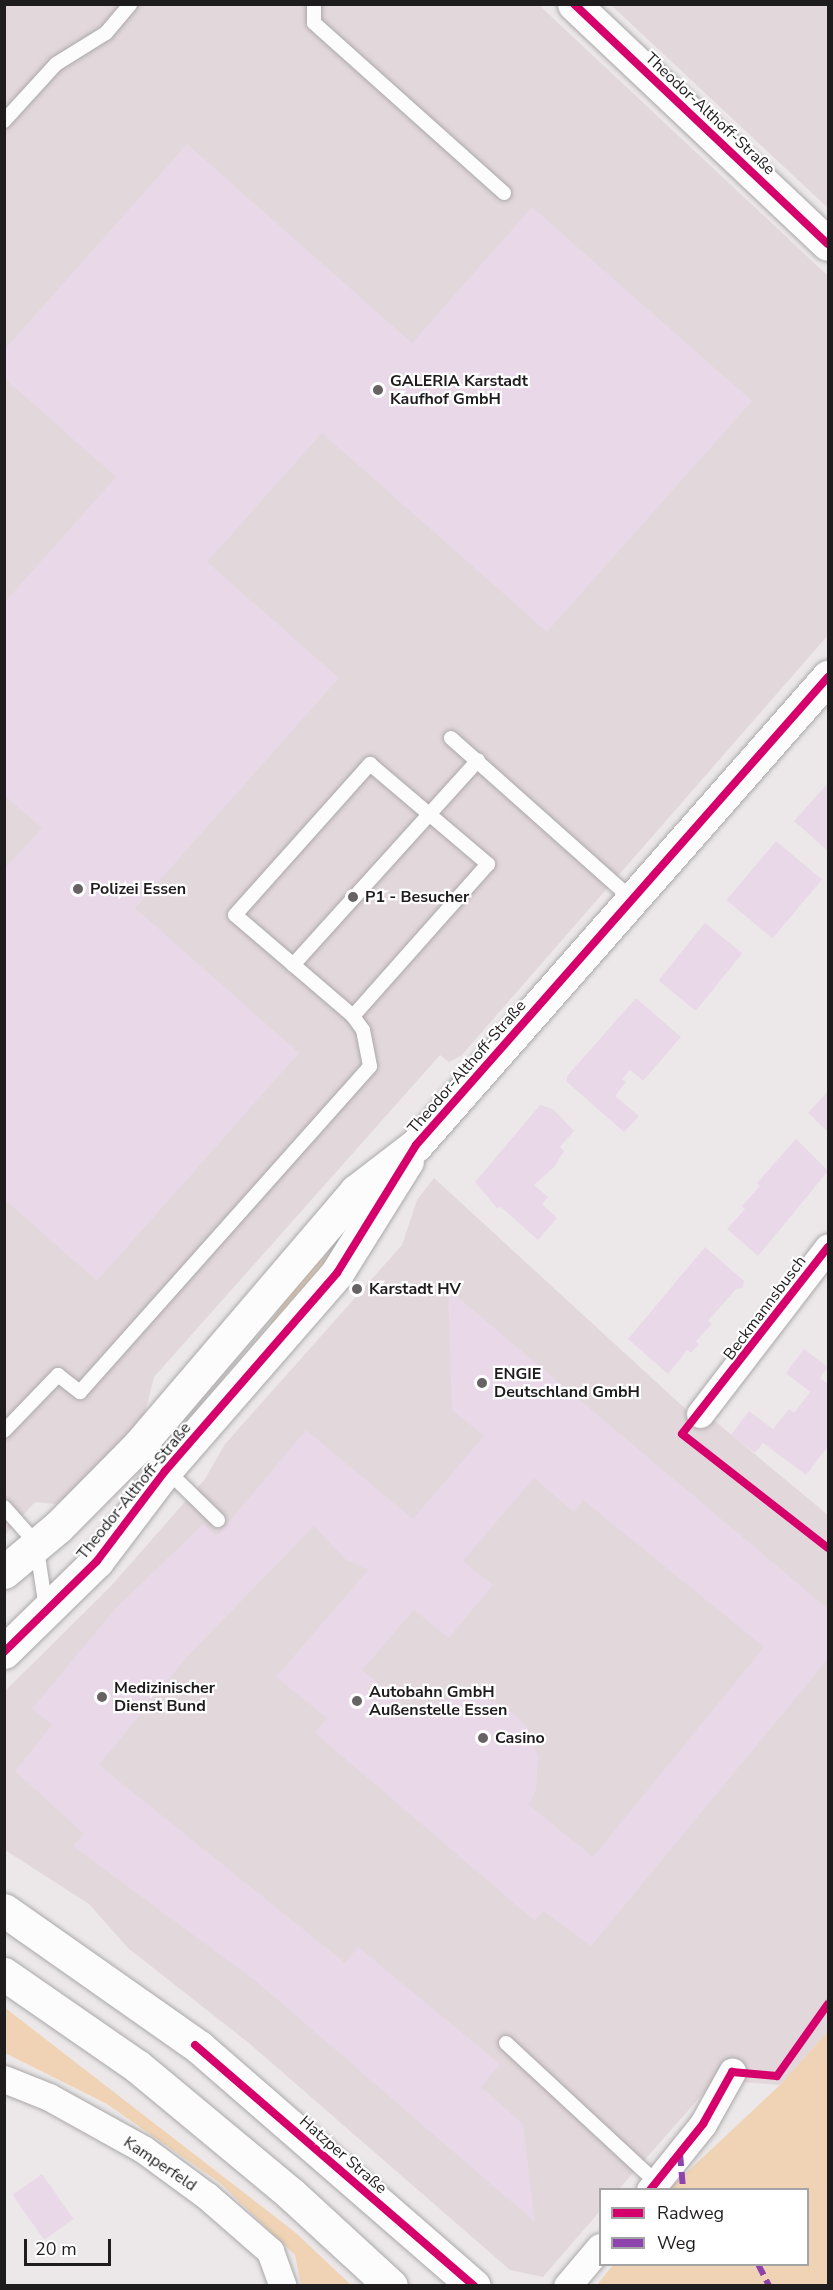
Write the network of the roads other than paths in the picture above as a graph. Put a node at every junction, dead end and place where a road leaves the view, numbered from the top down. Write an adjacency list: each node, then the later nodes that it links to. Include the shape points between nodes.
1 (130, 4): 4 (lane, via 106,33 57,64)
2 (314, 4): 5 (lane, via 314,23)
3 (574, 4): 6 (street, Theodor-Althoff-Straße)
4 (4, 121)
5 (504, 193)
6 (828, 244)
7 (828, 677): 11 (street, Theodor-Althoff-Straße)
8 (451, 738): 9 (lane)
9 (478, 760): 10 (lane); 11 (lane)
10 (429, 814): 12 (lane); 12 (lane, via 370,764 235,915); 13 (lane, via 488,864)
11 (633, 900): 14 (street, Theodor-Althoff-Straße)
12 (293, 965): 13 (lane)
13 (353, 1016): 17 (lane, via 363,1029 370,1066 80,1392 58,1375)
14 (416, 1145): 18 (street, Theodor-Althoff-Straße, via 357,1191); 19 (street, Theodor-Althoff-Straße, via 337,1273)
15 (828, 1247): 16 (street, Beckmannsbusch)
16 (700, 1414)
17 (4, 1431)
18 (140, 1444): 19 (lane); 22 (street, Theodor-Althoff-Straße)
19 (165, 1471): 21 (lane); 24 (street, Theodor-Althoff-Straße, via 97,1560)
20 (4, 1507): 22 (lane)
21 (218, 1520)
22 (36, 1543): 23 (street, Theodor-Althoff-Straße); 24 (lane)
23 (5, 1569)
24 (46, 1610): 25 (street, Theodor-Althoff-Straße)
25 (4, 1652)
26 (4, 1898): 28 (street)
27 (4, 1910): 28 (street, Hatzper Straße)
28 (39, 1931): 37 (street, Hatzper Straße, via 199,2047)
29 (4, 1974): 36 (street, via 137,2066 290,2193)
30 (506, 2043): 33 (lane)
31 (732, 2072): 33 (street, via 703,2124)
32 (4, 2079): 35 (street, Kamperfeld, via 49,2097 143,2149 207,2196 270,2251)
33 (653, 2186)
34 (599, 2248): 38 (street)
35 (283, 2286)
36 (391, 2286)
37 (474, 2286)
38 (567, 2286)

